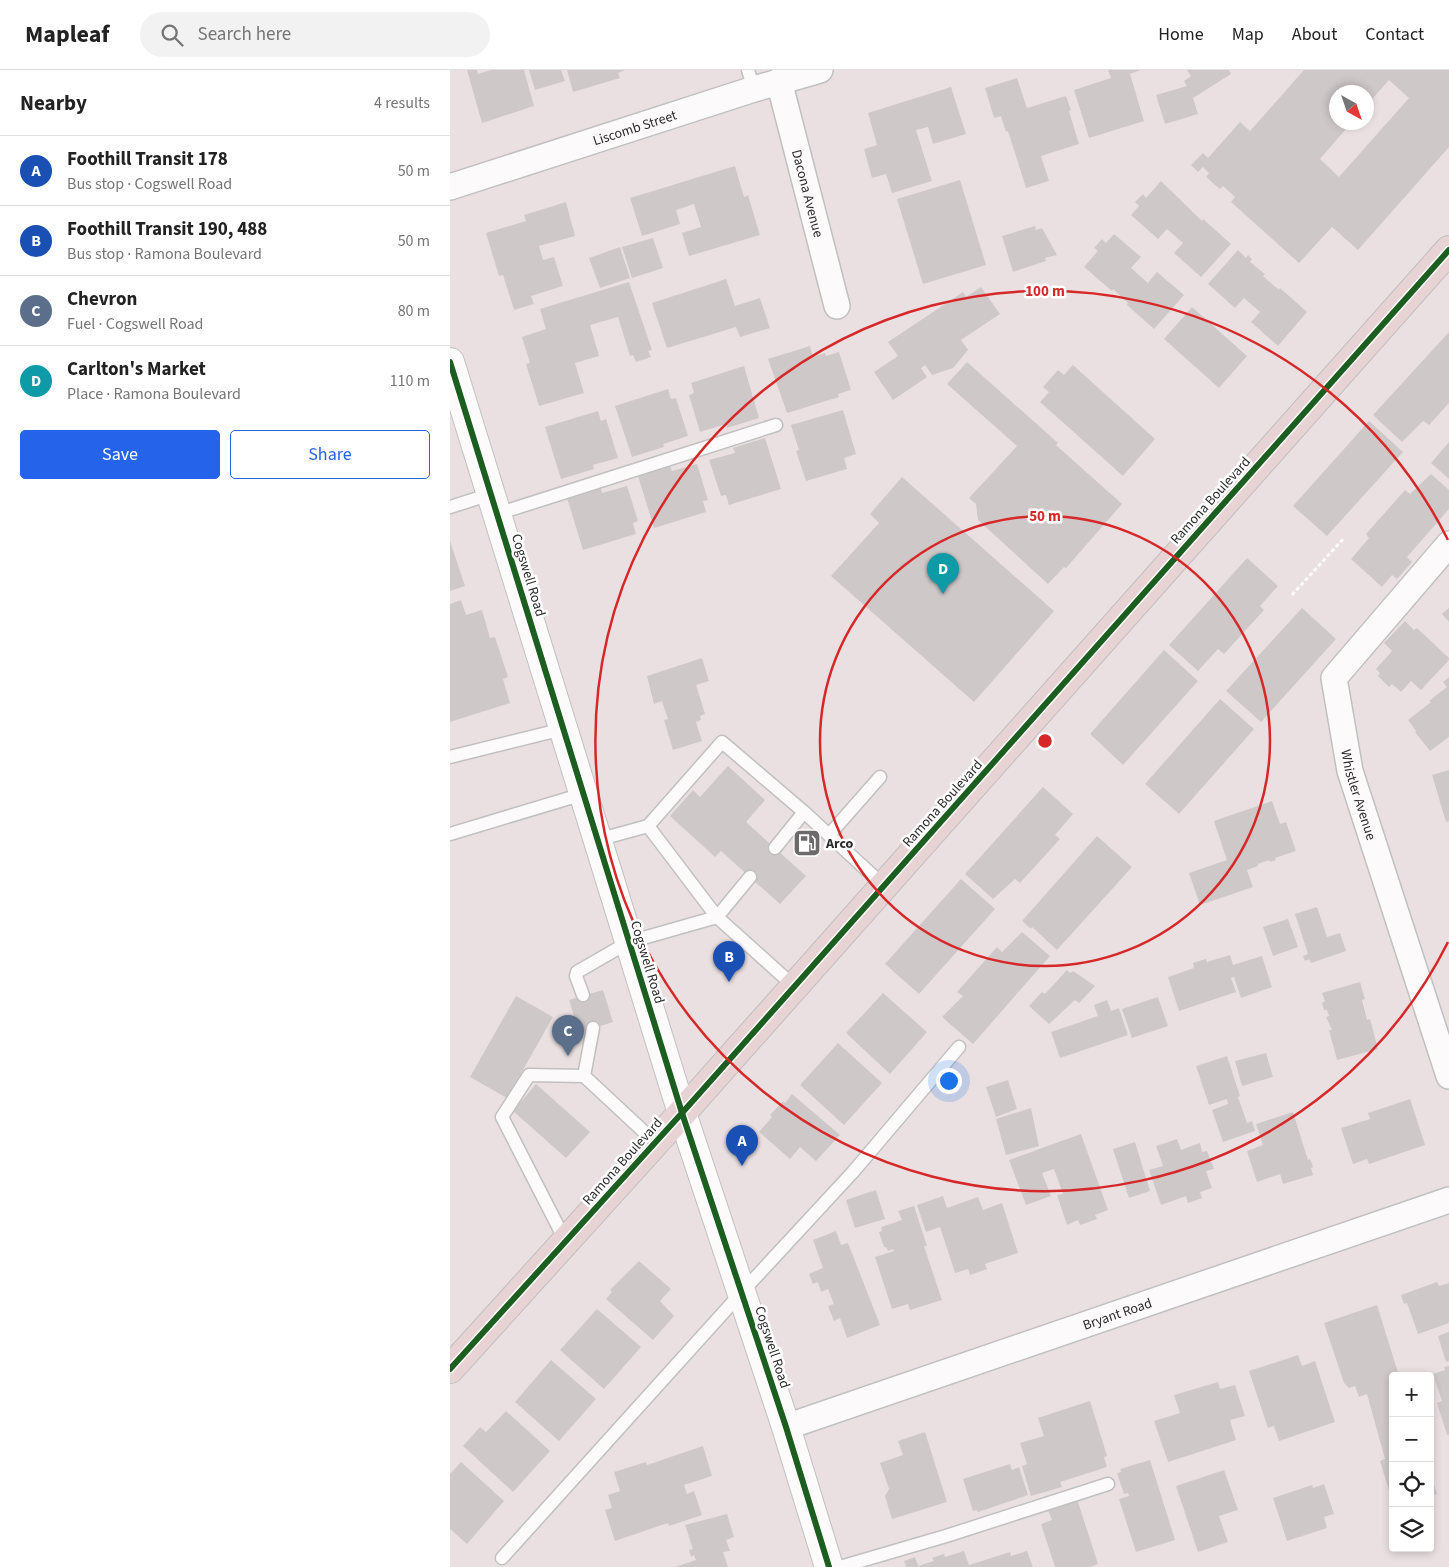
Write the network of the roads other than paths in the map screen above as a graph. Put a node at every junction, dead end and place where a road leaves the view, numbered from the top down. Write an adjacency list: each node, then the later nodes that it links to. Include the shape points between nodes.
1 (820, 70): 3 (street, Liscomb Street)
2 (751, 80): 3 (street, Liscomb Street); 4 (street, Liscomb Street)
3 (779, 81): 6 (street, Dacona Avenue)
4 (450, 187)
5 (1449, 250): 24 (main road, Ramona Boulevard)
6 (837, 306)
7 (450, 362): 8 (street, Cogswell Road)
8 (455, 396): 10 (street, Cogswell Road)
9 (776, 425): 10 (lane)
10 (494, 504): 11 (lane); 13 (street, Cogswell Road)
11 (450, 507)
12 (1449, 544): 32 (street, Whistler Avenue, via 1334,678 1350,771)
13 (563, 729): 14 (lane); 16 (street, Cogswell Road)
14 (450, 757)
15 (880, 777): 20 (lane)
16 (584, 794): 19 (lane); 21 (street, Cogswell Road)
17 (804, 812): 18 (lane, via 722,742); 20 (lane); 22 (lane)
18 (648, 826): 21 (lane); 25 (lane)
19 (450, 834)
20 (829, 835): 24 (lane)
21 (597, 840): 26 (street, Cogswell Road)
22 (775, 848)
23 (750, 877): 25 (lane)
24 (884, 886): 27 (main road, Ramona Boulevard)
25 (717, 917): 26 (lane); 27 (lane)
26 (629, 942): 28 (lane, via 578,972 576,976); 33 (street, Cogswell Road)
27 (795, 987): 33 (main road, Ramona Boulevard)
28 (583, 995)
29 (593, 1028): 31 (lane)
30 (959, 1047): 37 (lane, via 853,1172)
31 (584, 1076): 34 (lane); 36 (lane, via 529,1076 502,1117)
32 (1449, 1076)
33 (682, 1113): 34 (main road, Ramona Boulevard); 37 (street, Cogswell Road)
34 (655, 1142): 36 (main road, Ramona Boulevard)
35 (1449, 1200): 39 (street, Bryant Road)
36 (566, 1242): 38 (main road, Ramona Boulevard)
37 (742, 1292): 39 (street, Cogswell Road); 41 (lane)
38 (450, 1369)
39 (786, 1426): 42 (street, Cogswell Road)
40 (1108, 1484): 43 (lane)
41 (502, 1558)
42 (829, 1567)
43 (840, 1567)

